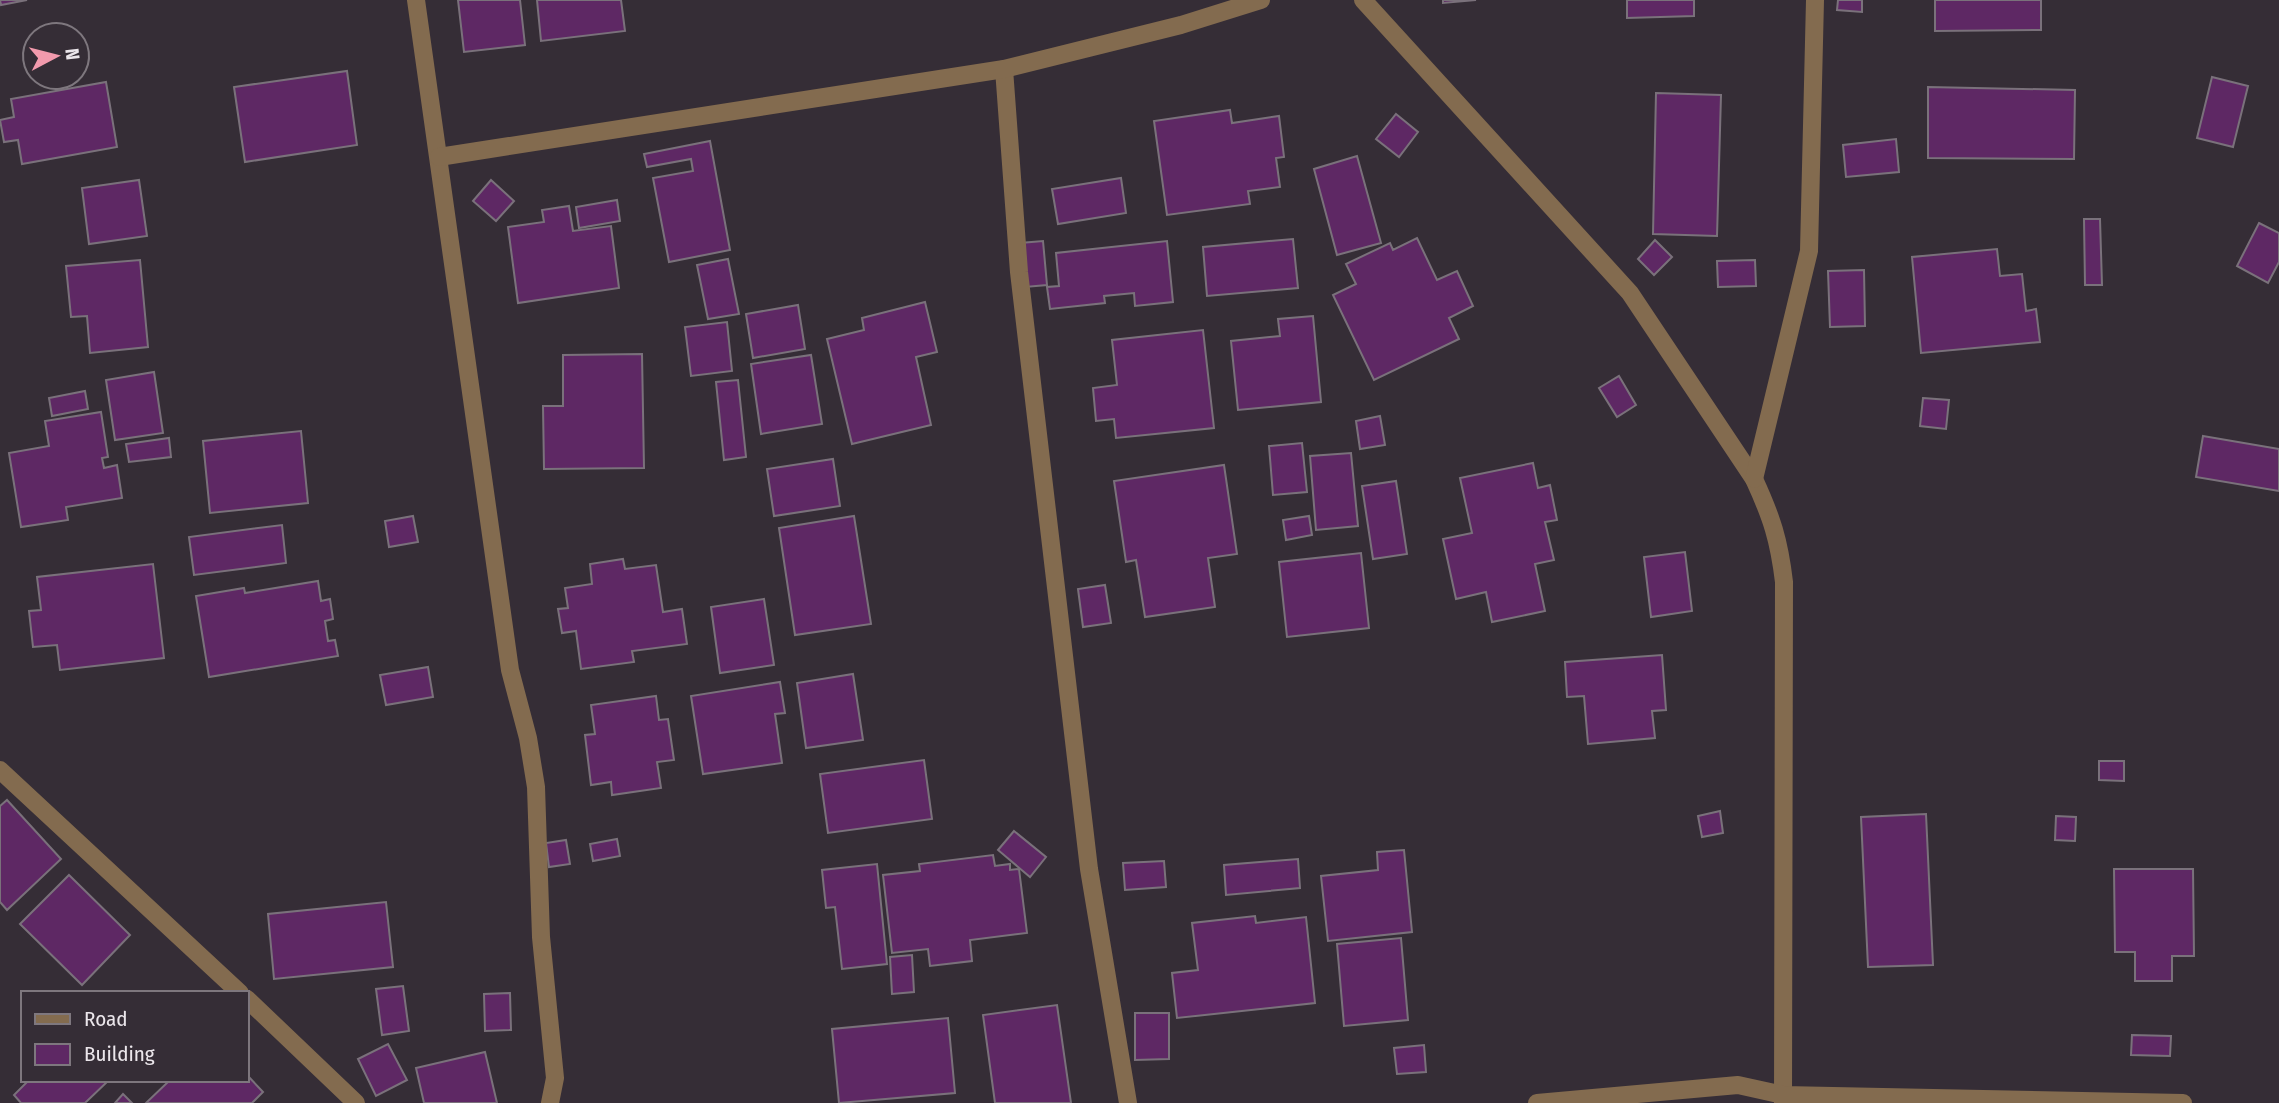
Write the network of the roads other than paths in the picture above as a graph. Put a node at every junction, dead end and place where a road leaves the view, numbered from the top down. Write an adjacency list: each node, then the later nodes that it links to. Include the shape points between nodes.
1 (416, 0): 6 (street)
2 (1261, 0): 5 (street)
3 (1363, 0): 7 (street, via 1630,293)
4 (1815, 0): 7 (street, via 1809,251)
5 (1004, 69): 6 (street); 14 (street, via 1020,272 1089,869)
6 (439, 157): 13 (street, via 510,670 536,787 541,937 555,1078)
7 (1754, 479): 11 (street, via 1779,543 1784,582)
8 (0, 770): 9 (street)
9 (238, 991)
10 (248, 1000): 12 (street)
11 (1783, 1099): 15 (street, via 1738,1085); 16 (street)
12 (356, 1103)
13 (550, 1103)
14 (1128, 1103)
15 (1537, 1103)
16 (2183, 1103)

